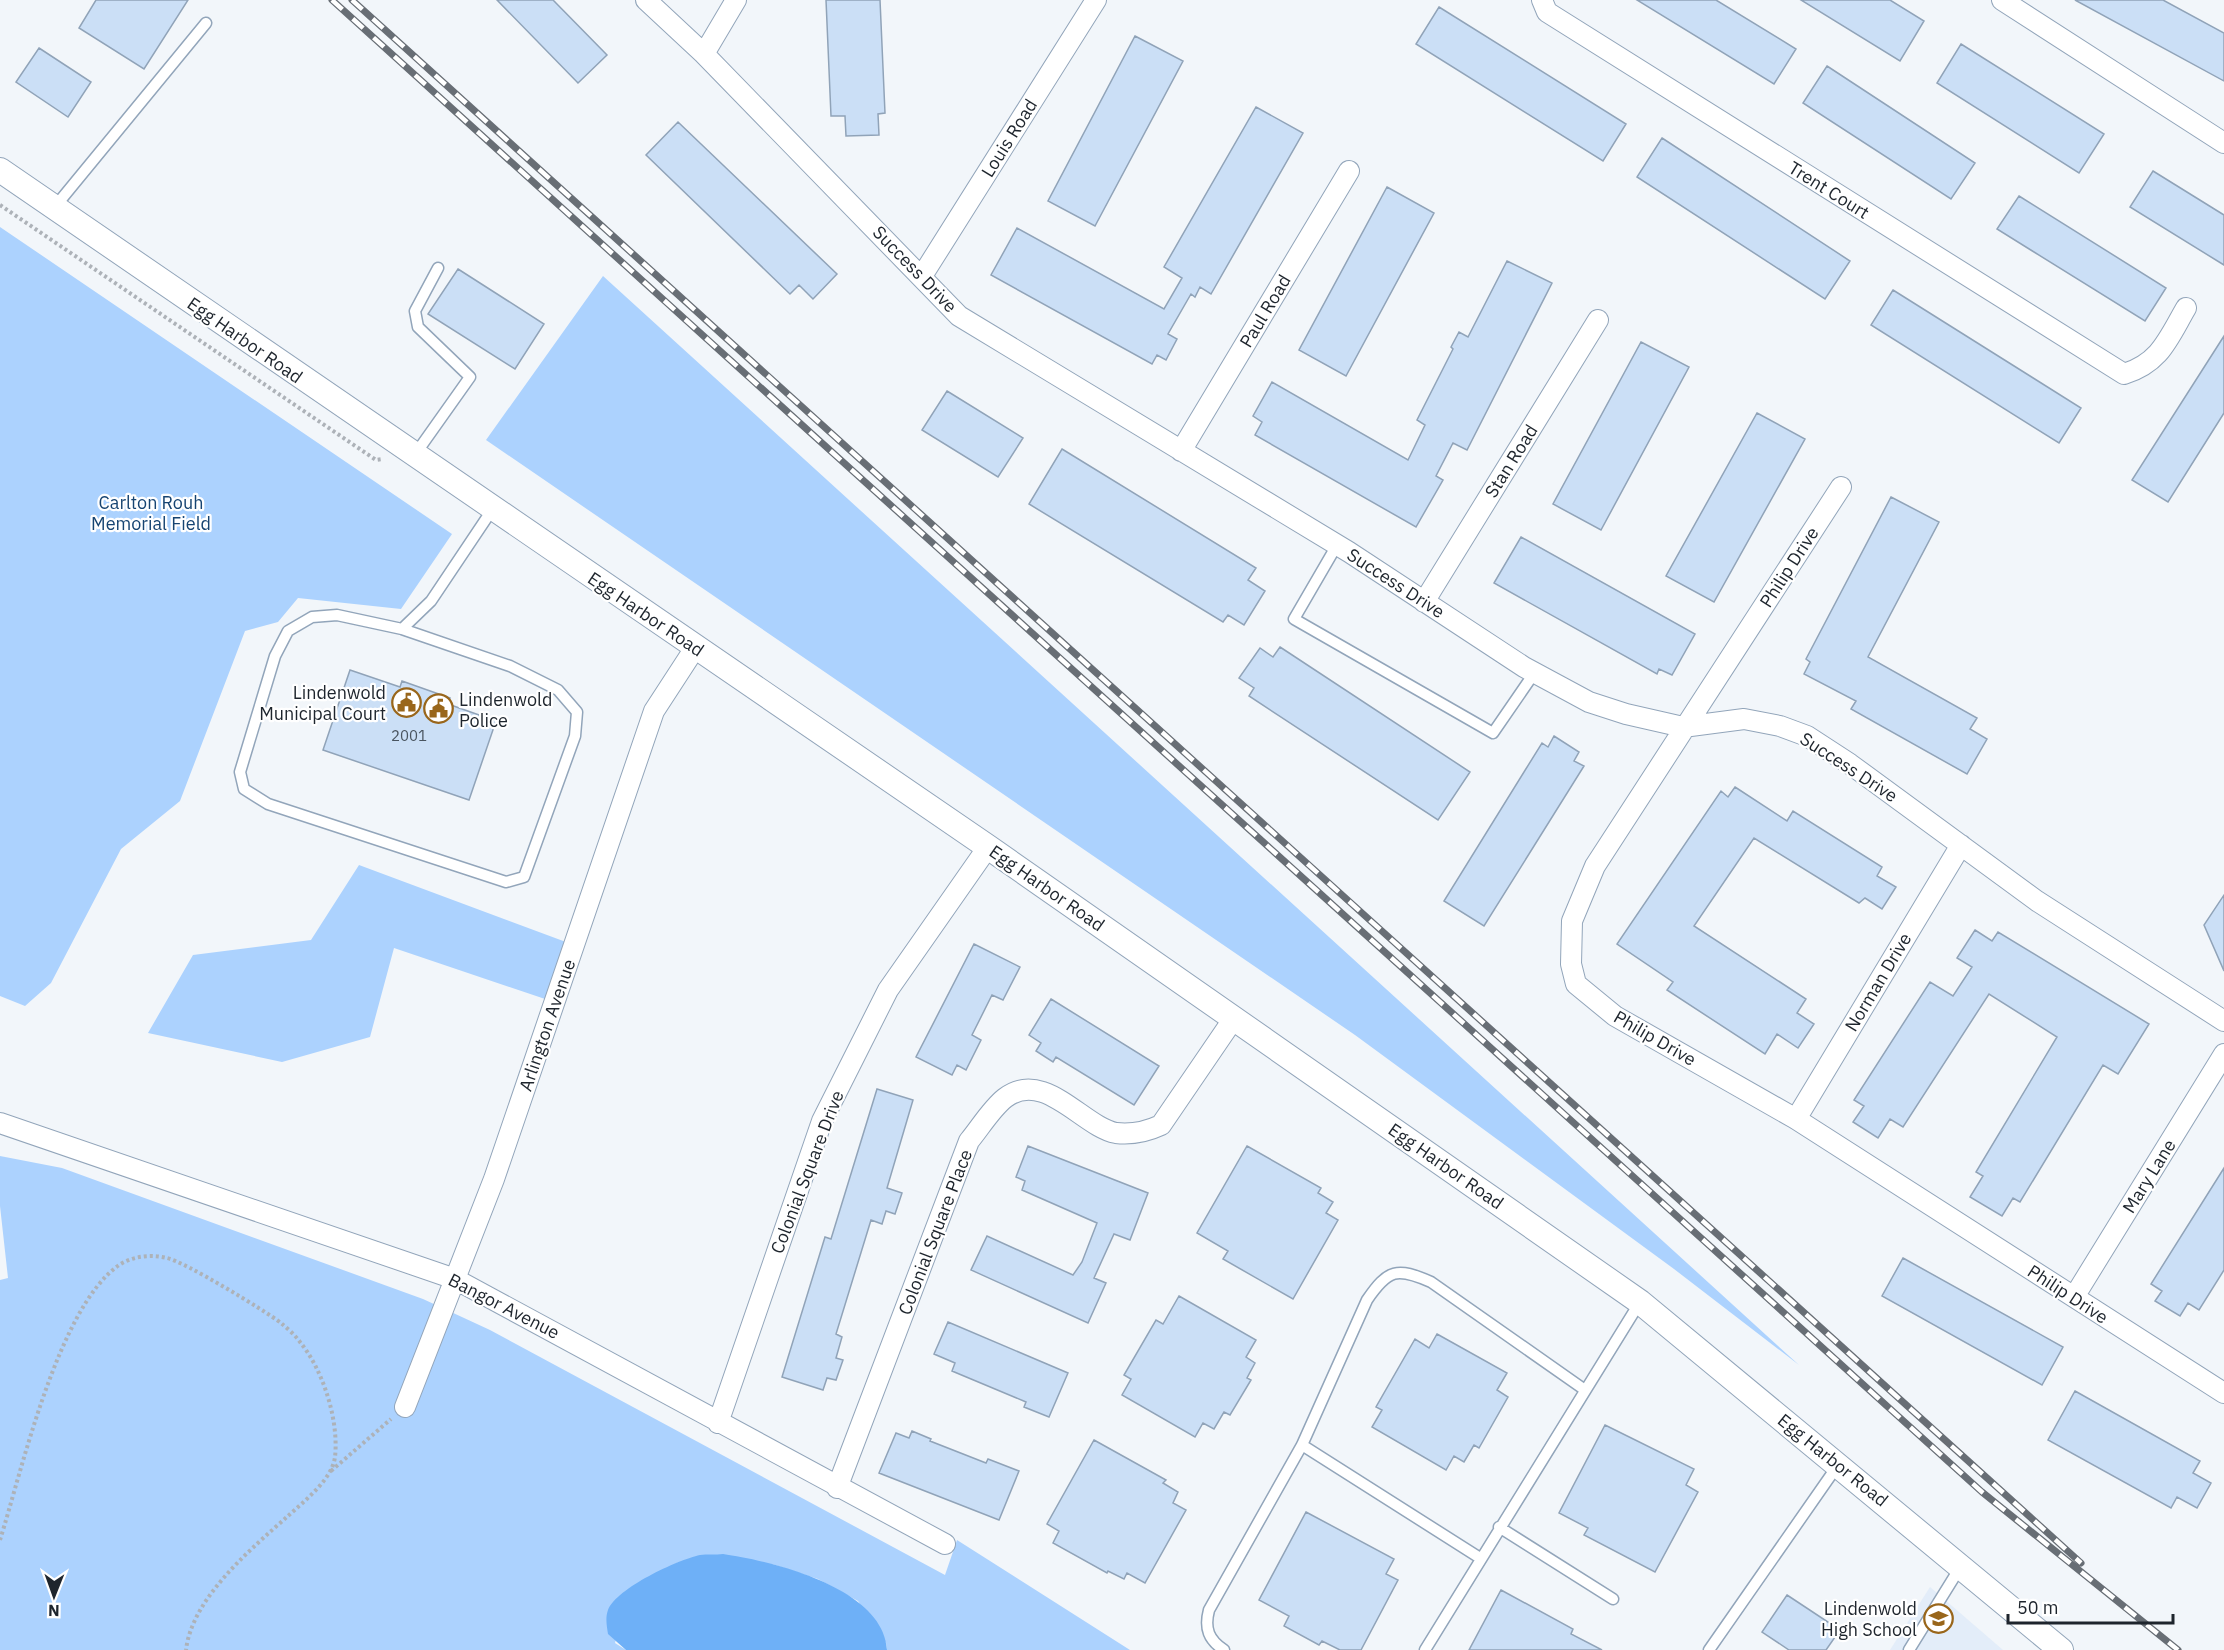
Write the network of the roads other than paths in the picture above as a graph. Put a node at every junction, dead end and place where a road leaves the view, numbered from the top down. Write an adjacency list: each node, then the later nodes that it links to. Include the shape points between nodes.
1 (646, 0): 7 (street, Success Drive)
2 (736, 0): 7 (street)
3 (1096, 0): 13 (street, Louis Road)
4 (1542, 0): 14 (street, Trent Court, via 1547,12 2124,374 2144,368 2162,350)
5 (2002, 0): 8 (street)
6 (206, 23): 11 (lane)
7 (704, 54): 13 (street, Success Drive)
8 (2224, 143)
9 (0, 170): 11 (street, Egg Harbor Road)
10 (1349, 171): 16 (street, Paul Road)
11 (54, 209): 17 (street, Egg Harbor Road)
12 (438, 268): 17 (lane, via 414,311 418,327 470,377)
13 (922, 276): 16 (street, Success Drive, via 959,316)
14 (2186, 308)
15 (1598, 320): 21 (street, Stan Road)
16 (1181, 451): 20 (street, Success Drive)
17 (413, 456): 19 (street, Egg Harbor Road)
18 (1841, 487): 25 (street, Philip Drive)
19 (492, 510): 22 (lane, via 431,601); 23 (street, Egg Harbor Road)
20 (1337, 545): 21 (street, Success Drive); 24 (lane, via 1294,619 1493,733)
21 (1424, 602): 24 (street, Success Drive)
22 (402, 629): 22 (lane, via 337,615 312,617 288,631 274,656 240,772 244,789 268,804 496,879 506,882 524,877 575,736 577,712 558,690 510,666)
23 (695, 648): 27 (street, Egg Harbor Road); 33 (street, Arlington Avenue, via 654,711 494,1179)
24 (1535, 672): 25 (street, Success Drive, via 1589,702)
25 (1683, 728): 26 (street, Success Drive, via 1744,719 1807,736); 31 (street, Philip Drive, via 1595,866 1572,921 1571,964 1576,984 1615,1016)
26 (1960, 844): 29 (street, Success Drive, via 2037,901); 31 (street, Norman Drive)
27 (988, 847): 28 (street, Egg Harbor Road); 39 (street, Colonial Square Drive, via 888,990 822,1121)
28 (1234, 1018): 35 (street, Egg Harbor Road); 42 (street, Colonial Square Place, via 1161,1125 1144,1133 1114,1133 1042,1091 1021,1091 1005,1098 969,1141)
29 (2224, 1021)
30 (2224, 1054): 34 (street, Mary Lane)
31 (1796, 1119): 34 (street, Philip Drive)
32 (0, 1123): 33 (street, Bangor Avenue)
33 (455, 1279): 38 (street, Arlington Avenue); 39 (street, Bangor Avenue)
34 (2074, 1298): 37 (street, Philip Drive)
35 (1640, 1302): 36 (lane); 41 (street, Egg Harbor Road)
36 (1585, 1390): 40 (lane, via 1431,1282 1409,1272 1396,1272 1381,1279 1367,1300); 43 (lane)
37 (2224, 1393)
38 (405, 1407)
39 (718, 1423): 42 (street, Bangor Avenue)
40 (1302, 1445): 45 (lane); 48 (lane, via 1209,1610 1208,1636)
41 (1839, 1464): 46 (street, Egg Harbor Road); 50 (lane)
42 (837, 1488): 44 (street, Bangor Avenue)
43 (1499, 1527): 45 (lane); 47 (lane)
44 (945, 1544)
45 (1480, 1558): 49 (lane)
46 (1962, 1565): 51 (lane); 52 (street, Egg Harbor Road)
47 (1613, 1599)
48 (1224, 1650)
49 (1425, 1650)
50 (1709, 1650)
51 (1909, 1650)
52 (2061, 1650)

